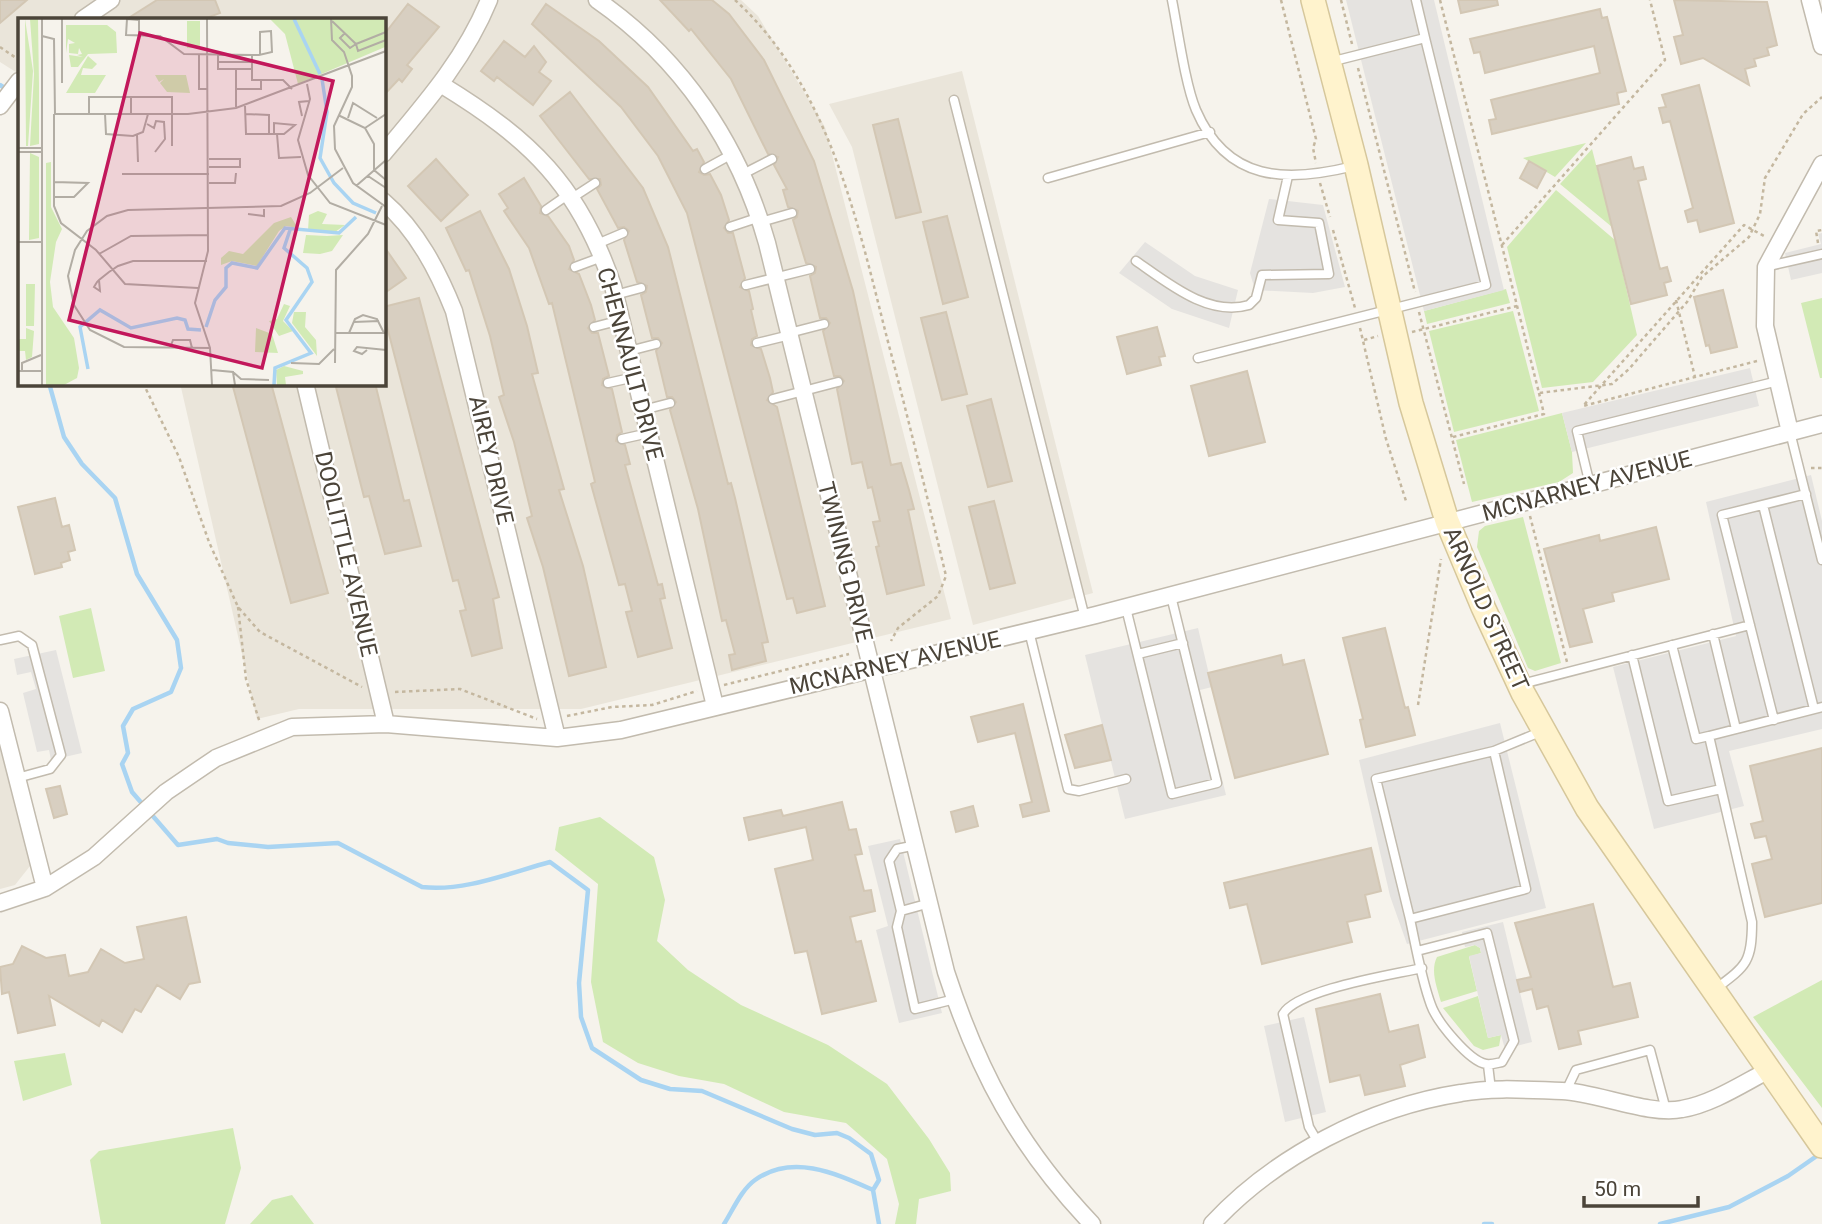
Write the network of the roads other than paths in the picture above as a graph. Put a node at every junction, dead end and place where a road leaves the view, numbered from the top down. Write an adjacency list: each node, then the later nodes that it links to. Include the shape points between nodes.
1 (111, 0): 8 (street)
2 (489, 0): 13 (street)
3 (597, 0): 18 (street, TWINING DRIVE, via 644,36 679,75)
4 (1172, 0): 16 (lane, via 1196,109)
5 (1313, 0): 11 (main road, ARNOLD STREET)
6 (1416, 0): 9 (lane)
7 (1810, 0): 10 (street)
8 (84, 18)
9 (1425, 38): 11 (lane); 44 (lane, via 1486,285)
10 (1822, 46)
11 (1330, 62): 21 (main road, ARNOLD STREET)
12 (17, 83): 15 (street)
13 (442, 85): 17 (street); 27 (street, CHENNAULT DRIVE, via 493,116 520,139)
14 (954, 100): 73 (lane)
15 (0, 106)
16 (1210, 132): 24 (lane, via 1221,150 1239,164); 25 (lane)
17 (385, 152)
18 (734, 153): 22 (lane); 23 (street, TWINING DRIVE)
19 (772, 159): 23 (lane)
20 (1822, 164): 38 (street)
21 (1356, 165): 24 (lane, via 1318,175); 44 (main road, ARNOLD STREET)
22 (705, 169)
23 (743, 174): 31 (street, TWINING DRIVE)
24 (1288, 176): 36 (lane, via 1278,220 1319,223 1329,274 1262,275 1256,298 1249,305 1224,308 1182,293)
25 (1048, 178)
26 (595, 183): 27 (lane)
27 (571, 196): 29 (lane); 34 (street, CHENNAULT DRIVE)
28 (385, 203): 92 (street, AIREY DRIVE, via 427,254 454,311)
29 (546, 210)
30 (792, 213): 31 (lane)
31 (761, 220): 32 (lane); 40 (street, TWINING DRIVE)
32 (730, 227)
33 (623, 233): 34 (lane)
34 (600, 250): 37 (lane); 43 (street, CHENNAULT DRIVE)
35 (1820, 250): 38 (lane)
36 (1136, 261)
37 (575, 267)
38 (1766, 267): 54 (street, via 1765,326)
39 (810, 269): 40 (lane)
40 (776, 278): 41 (lane); 48 (street, TWINING DRIVE)
41 (746, 285)
42 (641, 288): 43 (lane)
43 (615, 295): 45 (street, CHENNAULT DRIVE)
44 (1388, 310): 52 (lane); 69 (main road, ARNOLD STREET)
45 (621, 320): 47 (lane); 51 (street, CHENNAULT DRIVE)
46 (824, 324): 48 (lane)
47 (594, 327)
48 (790, 334): 49 (lane); 58 (street, TWINING DRIVE)
49 (757, 343)
50 (656, 344): 51 (lane)
51 (629, 351): 53 (street, CHENNAULT DRIVE)
52 (1198, 358)
53 (635, 377): 56 (lane); 61 (street, CHENNAULT DRIVE)
54 (1778, 380): 63 (street); 66 (lane, via 1577,431)
55 (838, 382): 58 (lane)
56 (608, 383)
57 (305, 385): 88 (street, DOOLITTLE AVENUE)
58 (803, 391): 59 (lane); 82 (street, TWINING DRIVE)
59 (773, 399)
60 (670, 403): 61 (lane)
61 (643, 410): 64 (street, CHENNAULT DRIVE)
62 (1822, 424): 63 (street, MCNARNEY AVENUE)
63 (1790, 432): 66 (street, MCNARNEY AVENUE); 67 (lane)
64 (649, 433): 65 (lane); 84 (street, CHENNAULT DRIVE)
65 (622, 439)
66 (1590, 486): 69 (street, MCNARNEY AVENUE)
67 (1806, 494): 68 (lane); 70 (lane)
68 (1763, 505): 74 (lane, via 1722,515); 85 (lane)
69 (1448, 523): 71 (street, MCNARNEY AVENUE); 83 (main road, ARNOLD STREET)
70 (1822, 560)
71 (1171, 596): 72 (street, MCNARNEY AVENUE); 78 (lane)
72 (1126, 608): 73 (street, MCNARNEY AVENUE); 80 (lane)
73 (1085, 618): 75 (street, MCNARNEY AVENUE)
74 (1750, 625): 76 (lane); 87 (lane)
75 (1029, 631): 82 (street, MCNARNEY AVENUE); 95 (lane, via 1068,789 1079,791)
76 (1713, 634): 79 (lane); 89 (lane)
77 (0, 640): 94 (lane, via 19,636 32,645 61,755 50,769)
78 (1183, 643): 80 (lane); 80 (lane, via 1217,783 1172,794)
79 (1672, 645): 81 (lane); 91 (lane, via 1696,739)
80 (1138, 654)
81 (1632, 654): 83 (lane); 96 (lane, via 1668,802)
82 (871, 668): 84 (street, MCNARNEY AVENUE); 97 (street, TWINING DRIVE)
83 (1519, 685): 90 (main road, ARNOLD STREET)
84 (715, 706): 92 (street, MCNARNEY AVENUE, via 621,730)
85 (1818, 708): 87 (lane)
86 (0, 711): 94 (street)
87 (1774, 719): 89 (lane)
88 (386, 724): 92 (street, MCNARNEY AVENUE); 98 (street, MCNARNEY AVENUE, via 292,727 216,758 166,792 94,857)
89 (1736, 729): 91 (lane)
90 (1543, 731): 93 (lane); 105 (main road, ARNOLD STREET, via 1587,808)
91 (1709, 736): 96 (lane)
92 (557, 738)
93 (1494, 751): 102 (lane, via 1526,889); 102 (lane, via 1376,779)
94 (17, 778): 98 (street)
95 (1126, 779)
96 (1721, 789): 105 (lane, via 1752,922 1752,949 1745,968)
97 (916, 845): 100 (street, TWINING DRIVE); 101 (lane, via 897,849 889,861)
98 (45, 888): 99 (street, MCNARNEY AVENUE)
99 (0, 903)
100 (930, 904): 101 (lane); 106 (street, TWINING DRIVE)
101 (901, 911): 106 (lane, via 897,927 915,1009)
102 (1410, 919): 103 (lane)
103 (1417, 951): 104 (lane); 107 (lane, via 1487,933 1514,1041 1502,1062)
104 (1422, 968): 107 (lane, via 1432,1008 1473,1059); 112 (lane, via 1317,994 1289,1005 1283,1014 1309,1127)
105 (1714, 990): 108 (main road, ARNOLD STREET)
106 (955, 999): 114 (street, TWINING DRIVE, via 968,1040 998,1099 1061,1192)
107 (1488, 1065): 109 (lane)
108 (1769, 1070): 111 (street, via 1707,1100 1681,1110); 113 (main road, ARNOLD STREET)
109 (1491, 1090): 110 (street); 112 (street, via 1418,1103)
110 (1566, 1091): 111 (street); 111 (lane, via 1576,1070 1650,1051)
111 (1666, 1110)
112 (1319, 1144): 115 (street, via 1250,1189)
113 (1822, 1146)
114 (1091, 1224)
115 (1212, 1224)

